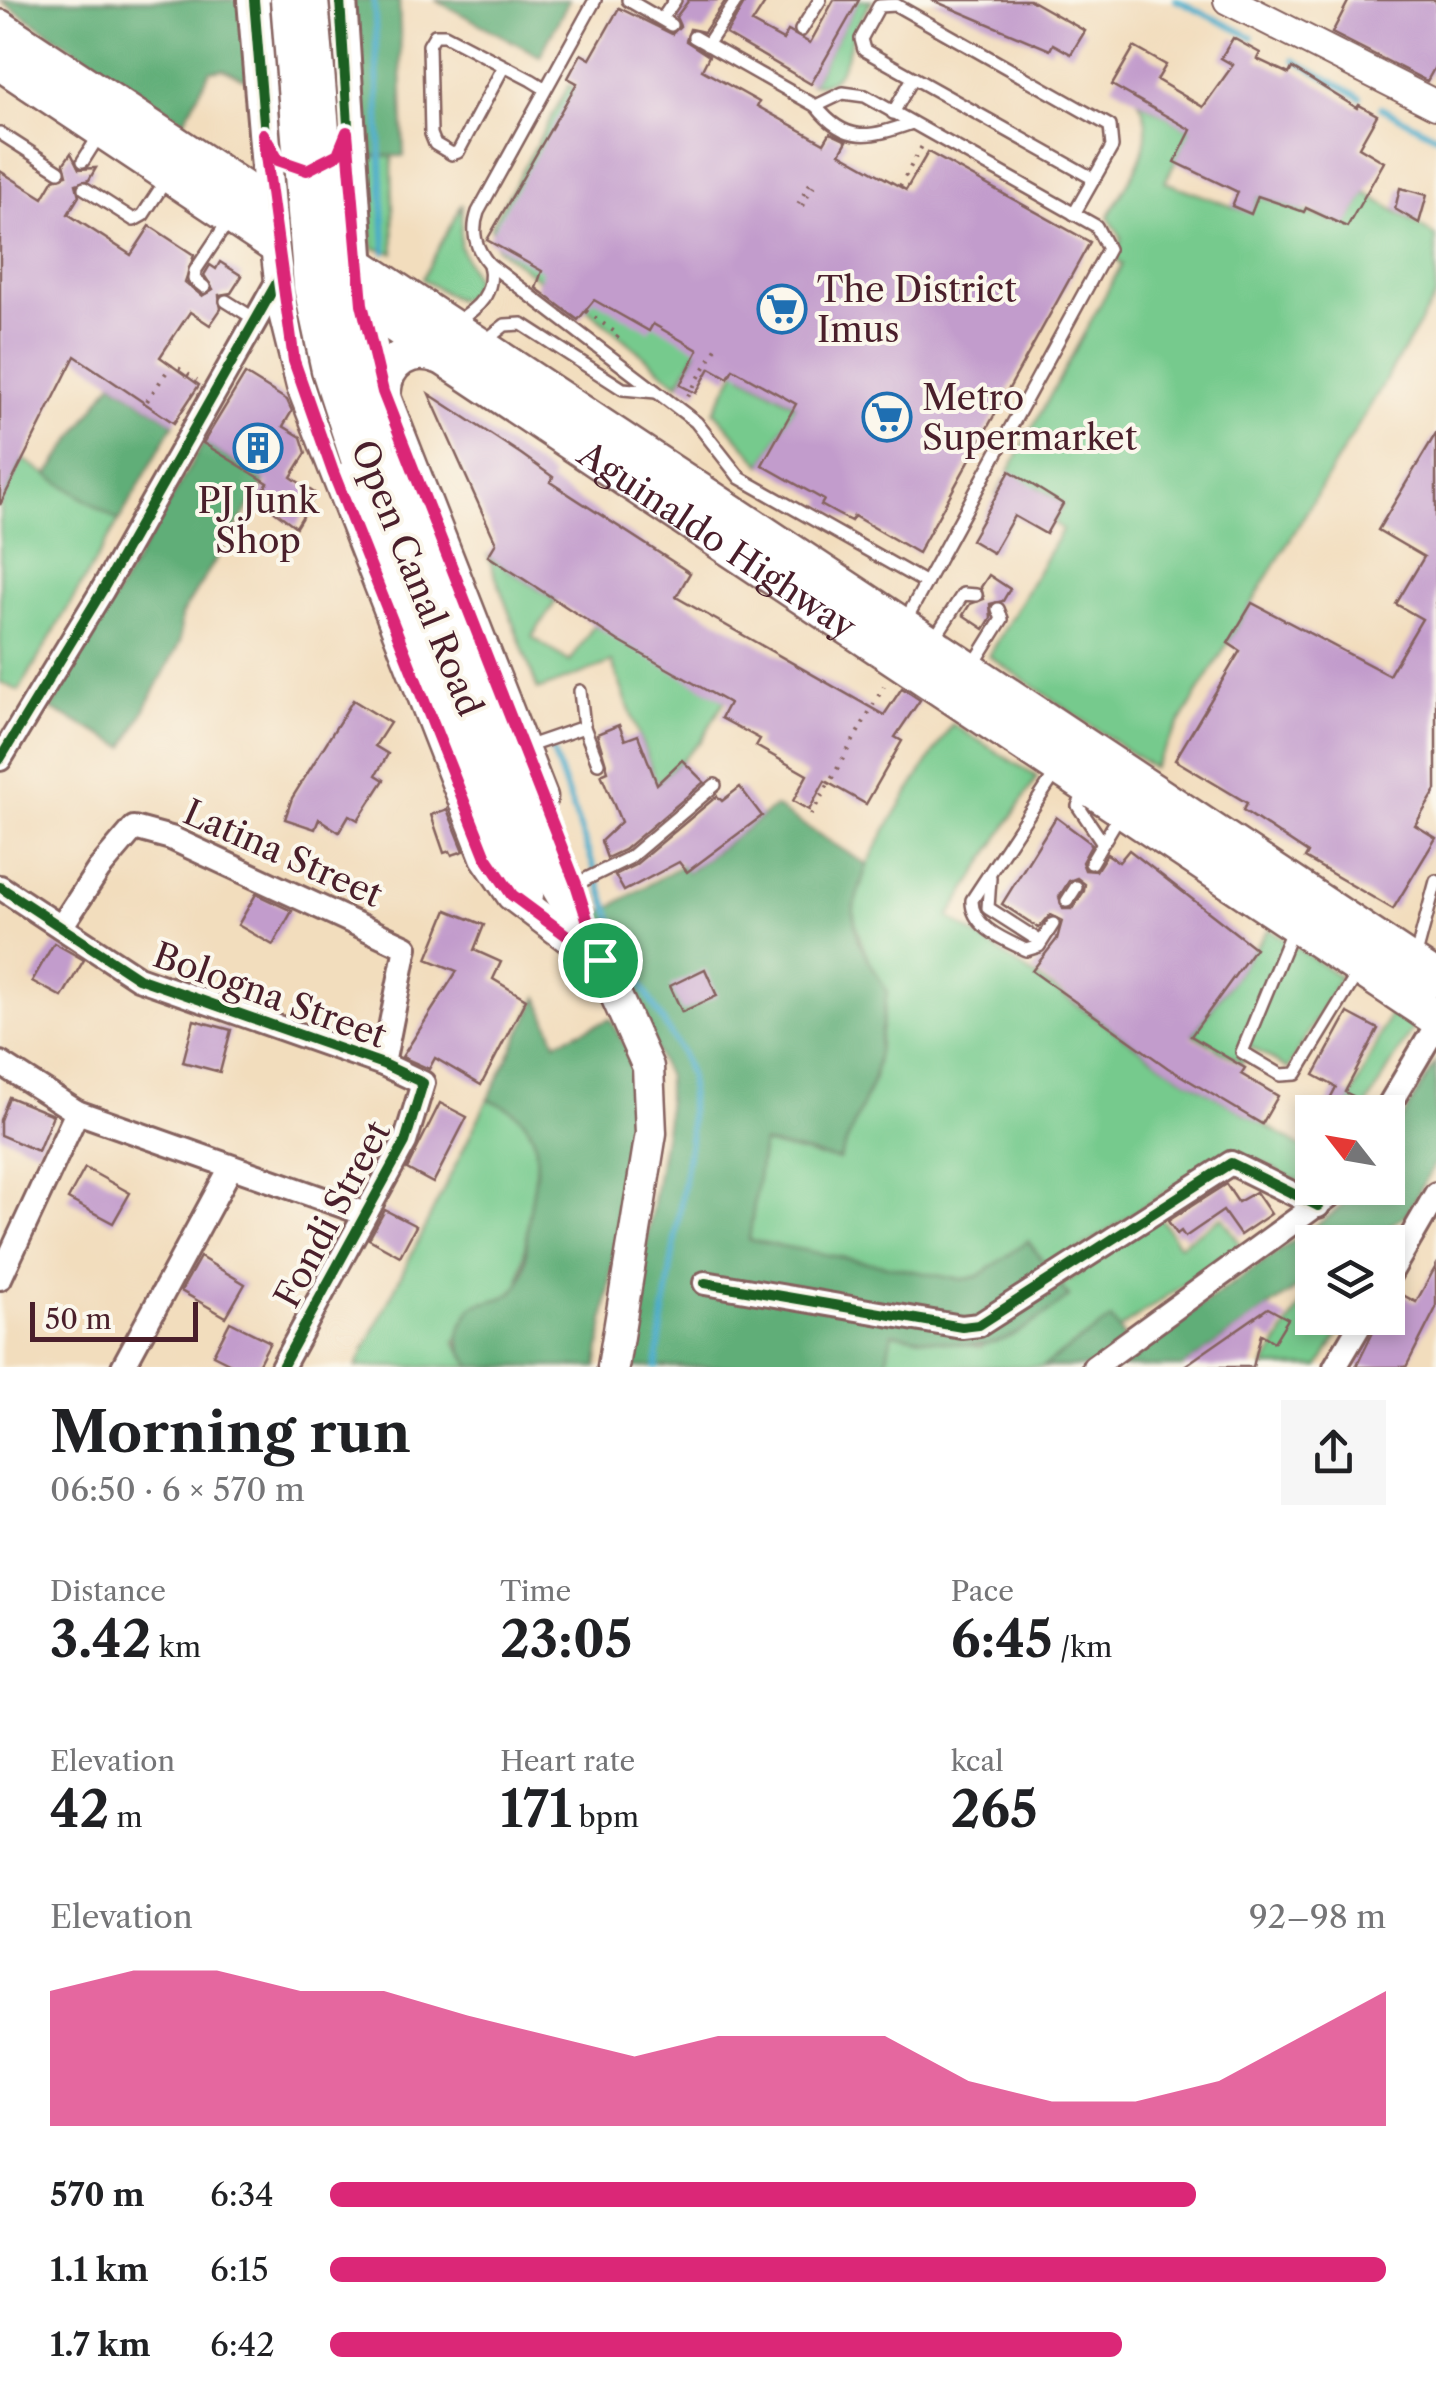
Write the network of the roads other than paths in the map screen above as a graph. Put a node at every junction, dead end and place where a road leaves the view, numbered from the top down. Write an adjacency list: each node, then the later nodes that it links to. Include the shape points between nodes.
1 (254, 0): 25 (main road)
2 (286, 0): 48 (main road, bridge, via 316,323 356,459)
3 (313, 0): 48 (main road, bridge, via 342,320)
4 (340, 0): 23 (main road)
5 (595, 0): 18 (lane)
6 (628, 0): 7 (lane, via 666,22)
7 (675, 0)
8 (737, 0): 14 (lane)
9 (820, 0): 12 (lane)
10 (1228, 0): 19 (street)
11 (0, 28): 26 (highway, Aguinaldo Highway)
12 (801, 30)
13 (694, 37): 14 (lane)
14 (707, 45): 20 (lane)
15 (0, 62): 26 (highway, Aguinaldo Highway, via 93,146)
16 (504, 66): 16 (lane, via 458,152 435,144 431,40 445,34); 18 (lane)
17 (912, 78): 21 (lane); 28 (lane); 28 (lane, via 861,45 884,3 1105,122 1114,142)
18 (544, 88): 34 (lane, via 475,221 475,240)
19 (1436, 105)
20 (816, 106): 21 (lane, via 851,92); 22 (lane, via 831,122 862,136)
21 (894, 113): 22 (lane)
22 (912, 123): 31 (lane)
23 (347, 132): 25 (main road, via 338,154 307,170 278,160); 35 (main road)
24 (0, 133): 27 (lane)
25 (263, 134): 30 (main road)
26 (177, 163): 29 (lane, via 134,220); 30 (highway, Aguinaldo Highway); 32 (highway, Aguinaldo Highway)
27 (59, 171)
28 (1094, 179): 31 (lane)
29 (84, 188)
30 (271, 209): 33 (main road); 35 (highway, Aguinaldo Highway)
31 (1074, 214): 47 (lane, via 1106,239 1102,264)
32 (231, 216): 33 (highway, Aguinaldo Highway); 36 (lane, via 195,271)
33 (278, 262): 38 (highway, Aguinaldo Highway); 39 (street); 43 (main road, Open Canal Road)
34 (489, 264): 40 (lane, via 483,301); 44 (lane)
35 (357, 266): 38 (main road); 40 (highway, Aguinaldo Highway)
36 (204, 287)
37 (226, 301): 39 (lane)
38 (362, 304): 40 (highway, Aguinaldo Highway); 42 (main road, Open Canal Road)
39 (256, 319): 57 (street)
40 (444, 341): 41 (highway, Aguinaldo Highway); 42 (highway, via 400,358); 46 (highway, Aguinaldo Highway)
41 (478, 346): 44 (lane, via 505,325 522,324 623,389); 46 (highway, Aguinaldo Highway)
42 (379, 377): 43 (main road, via 360,348 330,348 307,367); 55 (main road, Open Canal Road)
43 (302, 386): 69 (main road, Open Canal Road, via 486,857 512,895)
44 (657, 392): 45 (lane, via 704,430)
45 (732, 471): 46 (lane); 47 (lane)
46 (704, 514): 51 (highway, Aguinaldo Highway)
47 (926, 583): 51 (lane)
48 (418, 584): 69 (main road); 73 (main road, via 554,882)
49 (976, 595): 51 (lane, via 963,594)
50 (998, 609): 52 (lane, via 1002,619)
51 (903, 649): 52 (highway, Aguinaldo Highway); 56 (highway, Aguinaldo Highway)
52 (970, 671): 56 (highway, Aguinaldo Highway)
53 (580, 691): 54 (lane)
54 (584, 727): 55 (lane); 58 (lane)
55 (522, 748): 64 (main road, Open Canal Road)
56 (1068, 754): 61 (highway, Aguinaldo Highway); 70 (lane, via 972,900 975,918 1026,950 1036,949); 75 (highway, Aguinaldo Highway)
57 (0, 759)
58 (598, 763)
59 (715, 786): 64 (lane, via 629,858)
60 (1081, 800): 62 (lane, via 1078,806)
61 (1124, 810): 62 (lane); 71 (highway, Aguinaldo Highway)
62 (1103, 843): 63 (lane)
63 (1090, 863)
64 (582, 881): 73 (main road, Open Canal Road)
65 (1436, 881): 75 (lane)
66 (0, 887): 72 (street, Bologna Street)
67 (1076, 887): 68 (lane)
68 (1067, 902)
69 (537, 916): 73 (main road, Open Canal Road)
70 (1053, 924)
71 (1295, 924): 74 (highway, Aguinaldo Highway); 74 (lane, via 1242,1052 1281,1075 1296,1074)
72 (62, 927): 79 (street, Bologna Street, via 138,978); 79 (street, Latina Street, via 134,828 171,838 406,947)
73 (600, 960): 93 (main road, via 652,1087 651,1133)
74 (1361, 968): 76 (highway, Aguinaldo Highway)
75 (1425, 972)
76 (1436, 1018)
77 (1436, 1026): 81 (street)
78 (0, 1063): 82 (street)
79 (383, 1064): 80 (street, Bologna Street)
80 (423, 1084): 86 (street, Fondi Street, via 405,1142)
81 (1396, 1095)
82 (78, 1112): 83 (street); 88 (street)
83 (230, 1169): 86 (street); 91 (street)
84 (1436, 1194): 87 (street)
85 (1318, 1206): 89 (street, via 1231,1164 978,1326); 94 (street)
86 (363, 1212): 92 (street, Fondi Street)
87 (1405, 1248)
88 (0, 1278)
89 (705, 1283)
90 (1354, 1335): 95 (street)
91 (123, 1367)
92 (282, 1367)
93 (614, 1367)
94 (1094, 1367)
95 (1335, 1367)

